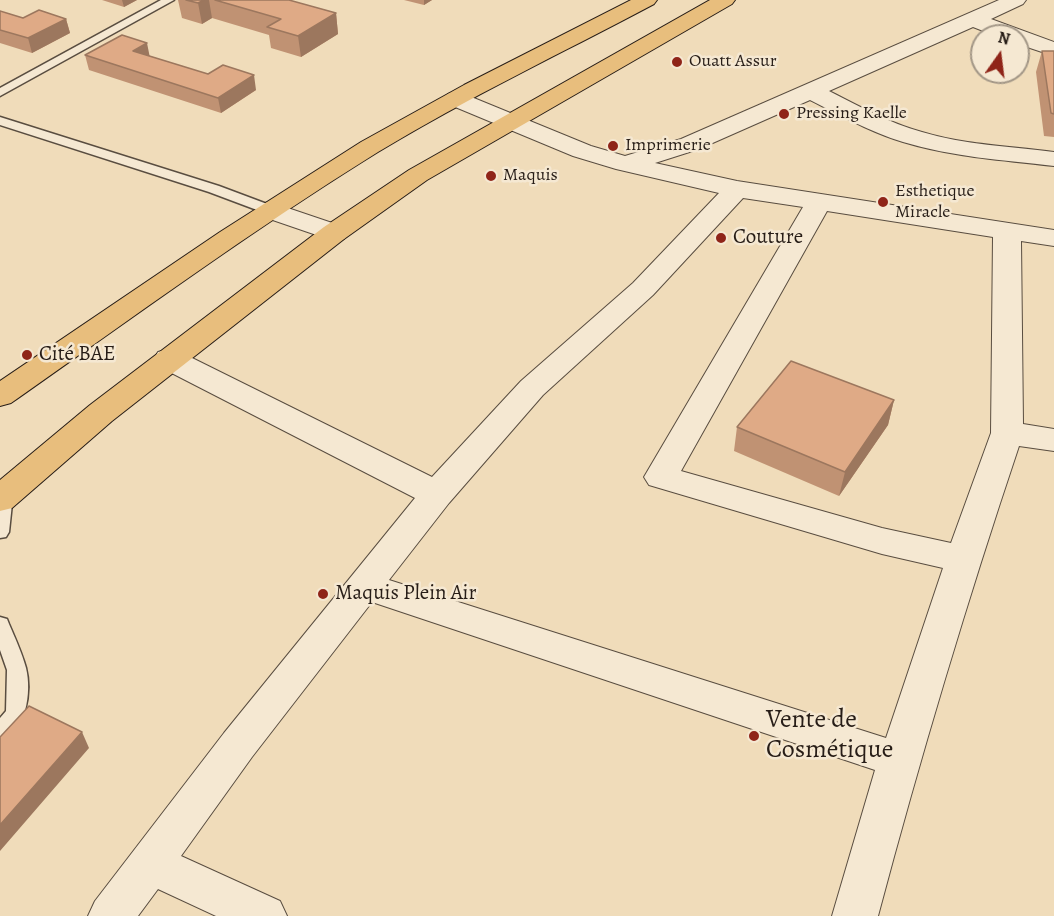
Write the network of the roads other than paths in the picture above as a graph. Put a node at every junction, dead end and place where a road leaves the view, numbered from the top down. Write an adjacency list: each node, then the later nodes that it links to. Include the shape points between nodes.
1 (169, 0): 10 (lane)
2 (647, 0): 11 (main road)
3 (725, 0): 13 (main road)
4 (1016, 0): 5 (street)
5 (972, 19): 6 (street); 9 (street)
6 (984, 24)
7 (1030, 41): 8 (street)
8 (1054, 49)
9 (810, 91): 14 (street, via 914,137); 15 (street, via 690,144)
10 (0, 93)
11 (456, 99): 13 (street); 18 (main road)
12 (0, 121): 18 (lane)
13 (512, 121): 15 (street, via 582,151); 20 (main road, via 418,176)
14 (1054, 159)
15 (625, 164): 16 (street)
16 (737, 189): 17 (street); 26 (street, via 643,289 532,388)
17 (819, 202): 19 (street); 29 (street, via 661,477 882,541)
18 (270, 210): 20 (street); 23 (main road)
19 (1007, 232): 21 (street); 24 (street)
20 (334, 233): 22 (main road)
21 (1054, 238)
22 (169, 359): 26 (street); 27 (main road)
23 (0, 396)
24 (1007, 433): 25 (street); 29 (street)
25 (1054, 440)
26 (437, 494): 30 (street)
27 (3, 496): 28 (lane)
28 (0, 532)
29 (964, 559): 33 (street)
30 (365, 586): 33 (street); 34 (street)
31 (0, 624): 32 (lane, via 17,670 16,713)
32 (0, 733)
33 (899, 760): 37 (street)
34 (150, 863): 35 (street); 36 (street)
35 (111, 916)
36 (264, 916)
37 (855, 916)

